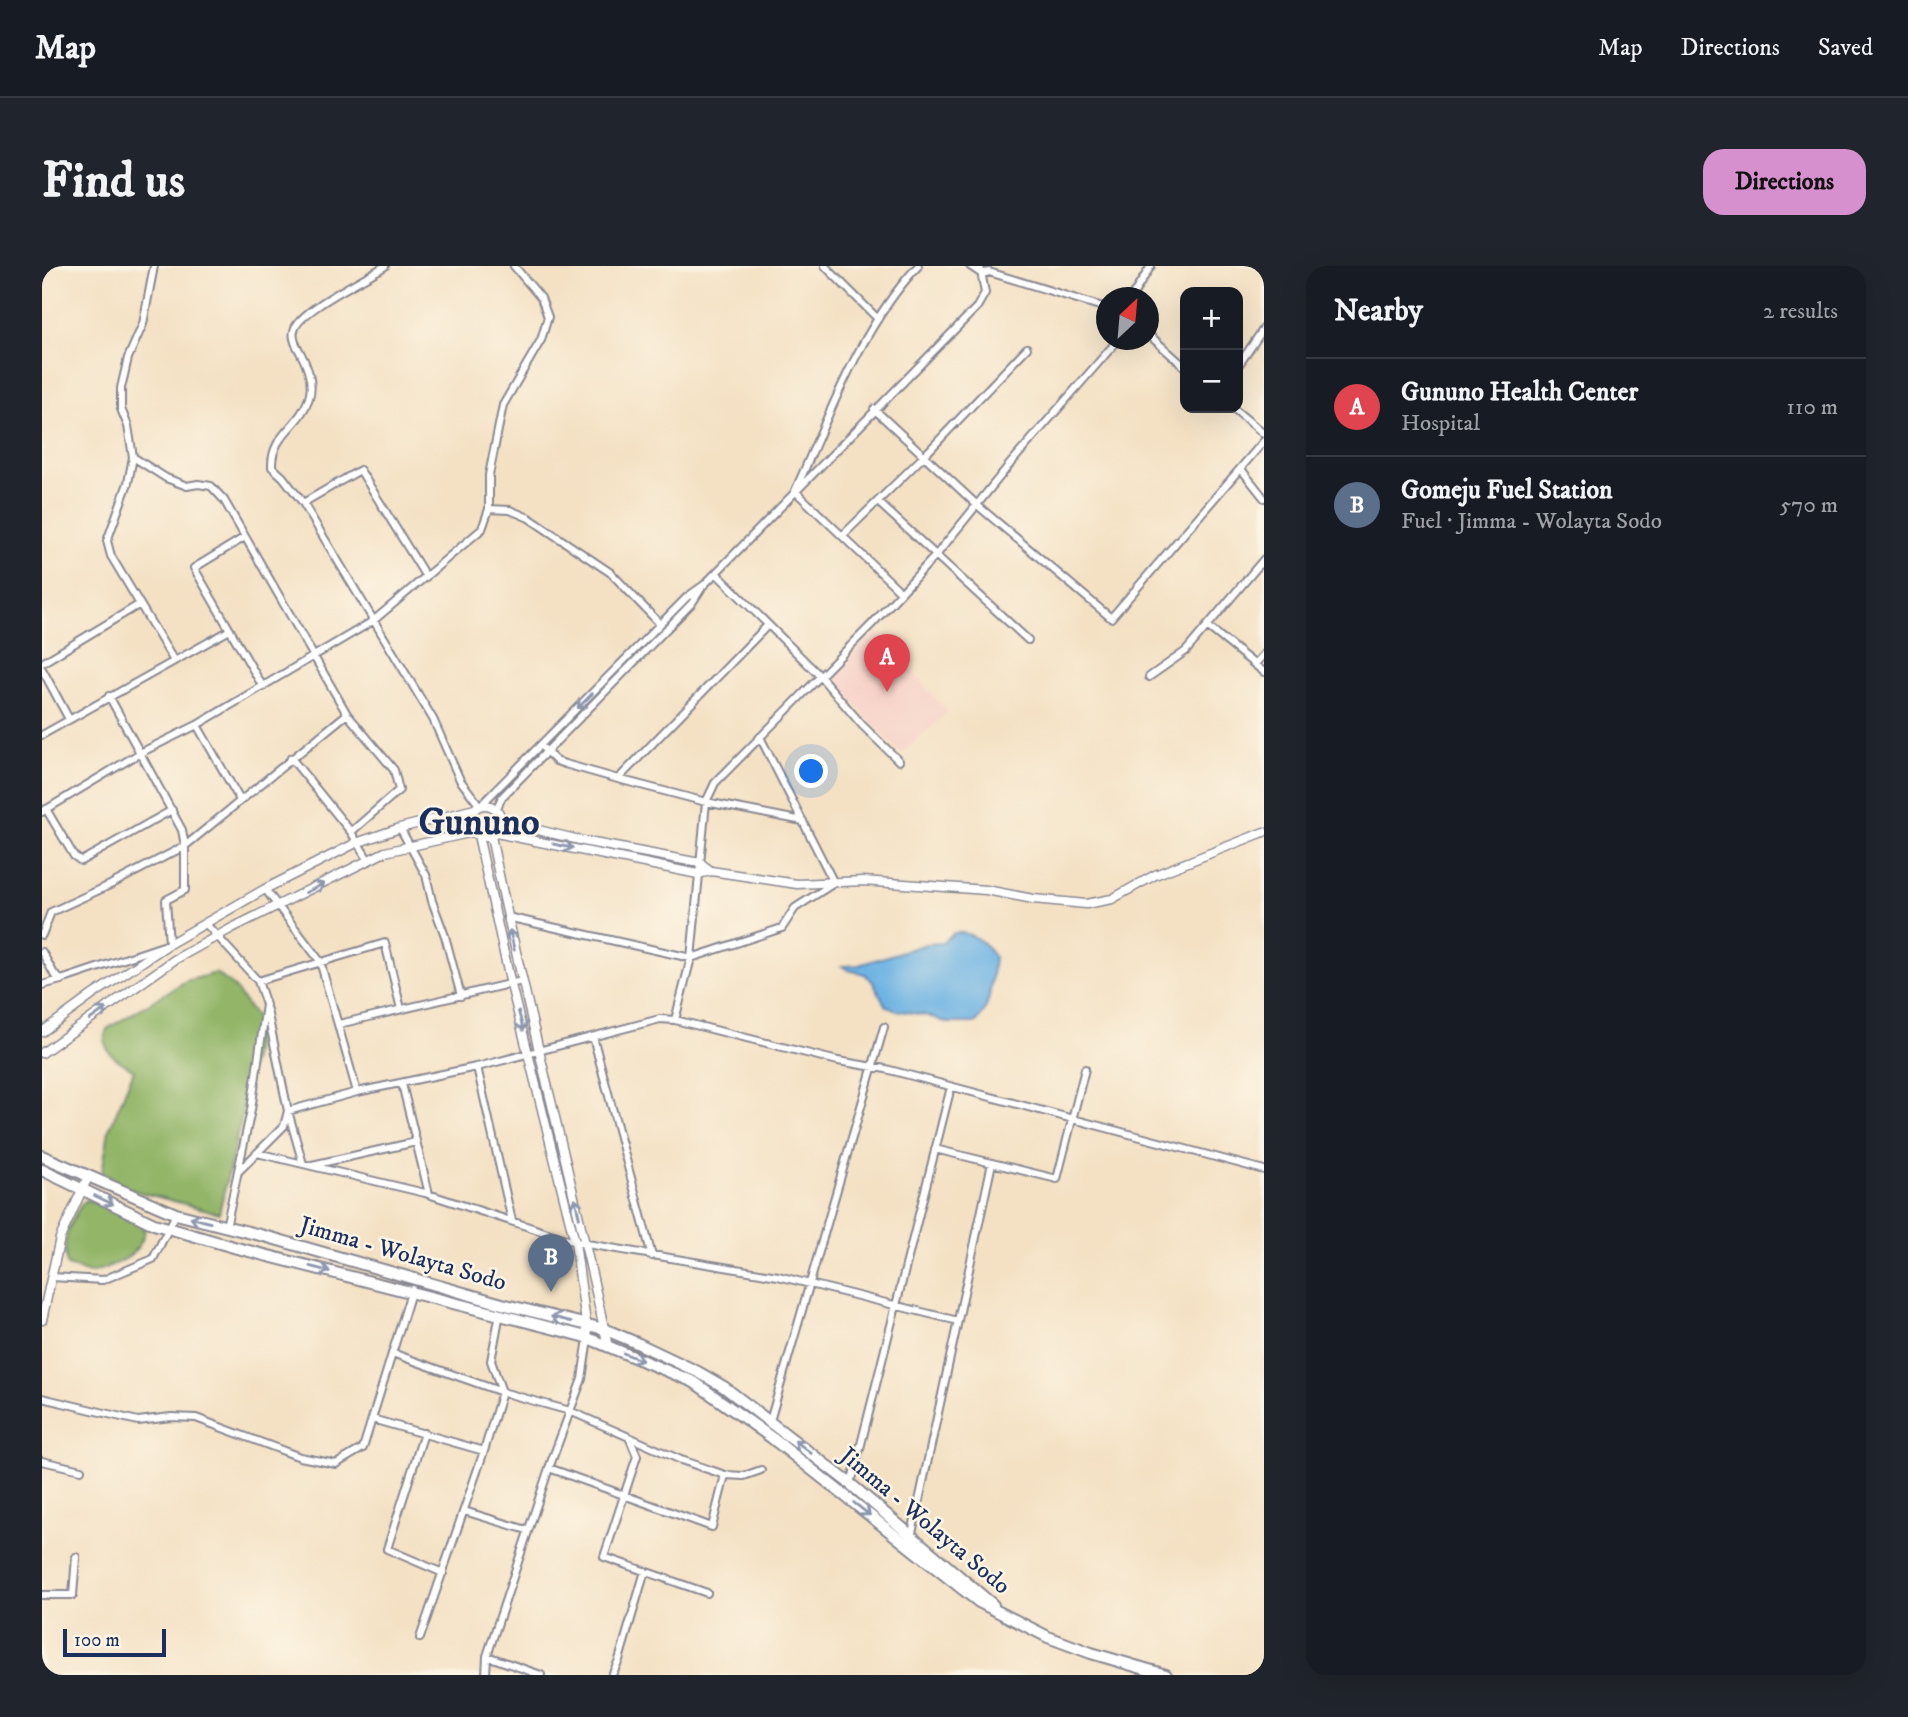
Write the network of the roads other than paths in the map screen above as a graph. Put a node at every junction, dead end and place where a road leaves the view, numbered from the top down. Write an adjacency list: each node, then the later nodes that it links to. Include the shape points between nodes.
1 (154, 266): 23 (street, via 143,324 121,388 121,409)
2 (386, 266): 28 (street, via 312,309 294,330 311,392 305,410 274,446 271,467)
3 (514, 266): 30 (street, via 541,298 548,317 541,340 503,405 489,475)
4 (918, 266): 11 (street)
5 (970, 266): 8 (street)
6 (1151, 266): 9 (street)
7 (829, 267): 11 (street)
8 (981, 270): 10 (street); 18 (street, via 985,293 977,307)
9 (1138, 287)
10 (1096, 305)
11 (878, 319): 25 (street)
12 (1264, 328): 16 (street)
13 (1159, 343): 17 (street)
14 (1027, 348): 22 (street)
15 (1109, 350): 29 (street)
16 (1243, 359)
17 (1180, 362)
18 (874, 410): 22 (street); 25 (street)
19 (1239, 413): 20 (street)
20 (1264, 434)
21 (1264, 441): 24 (street)
22 (924, 456): 27 (street); 29 (street)
23 (133, 457): 32 (street, via 166,478 211,486); 39 (street, via 107,541)
24 (1241, 469): 26 (street); 29 (street, via 1111,618)
25 (795, 491): 31 (street); 35 (street)
26 (1264, 498)
27 (878, 502): 31 (street); 33 (street)
28 (303, 503): 36 (street, via 360,470); 40 (street)
29 (977, 505): 33 (street)
30 (489, 509): 36 (street, via 482,529); 41 (street, via 510,510 539,525 611,573)
31 (842, 536): 38 (street)
32 (245, 537): 44 (street, via 194,569); 47 (street)
33 (937, 554): 38 (street); 45 (street)
34 (1264, 559): 43 (street)
35 (716, 573): 37 (street); 42 (street)
36 (426, 577): 40 (street)
37 (704, 584): 41 (street); 63 (street, via 692,603)
38 (901, 592): 53 (street)
39 (140, 604): 48 (street); 49 (street)
40 (373, 621): 47 (street); 70 (street, via 433,719)
41 (660, 624): 62 (street, one-way to 62)
42 (768, 626): 53 (street); 67 (street)
43 (1207, 626): 50 (street); 54 (street, via 1186,651)
44 (230, 630): 48 (street); 55 (street)
45 (1028, 640)
46 (1264, 654): 50 (street)
47 (314, 657): 55 (street); 57 (street)
48 (174, 661): 56 (street)
49 (42, 663)
50 (1255, 664): 52 (street)
51 (42, 669): 58 (street)
52 (1264, 672)
53 (820, 676): 61 (street); 66 (street)
54 (1149, 677)
55 (263, 687): 59 (street)
56 (109, 696): 58 (street); 64 (street)
57 (347, 714): 65 (street); 77 (street, via 394,770 399,790)
58 (69, 719): 60 (street)
59 (197, 724): 64 (street); 68 (street)
60 (42, 735)
61 (760, 737): 69 (street, via 715,783); 75 (street)
62 (541, 746): 63 (street); 70 (street)
63 (547, 752): 67 (street, via 556,761); 72 (street, via 502,797)
64 (139, 753): 71 (street); 73 (street)
65 (291, 758): 68 (street); 77 (street)
66 (899, 761)
67 (618, 779): 69 (street)
68 (240, 800): 82 (street)
69 (706, 802): 75 (street); 89 (street)
70 (477, 807): 72 (main road); 76 (main road); 79 (main road, via 469,820)
71 (172, 810): 73 (street, via 81,861); 82 (street)
72 (496, 810): 74 (main road)
73 (44, 811)
74 (500, 821): 80 (main road); 84 (main road)
75 (803, 821): 93 (street)
76 (400, 828): 81 (main road); 83 (street)
77 (351, 832): 81 (street)
78 (1264, 832): 93 (main road, via 1155,875 1112,899 1086,904 986,890)
79 (476, 834): 80 (main road); 83 (main road); 108 (main road)
80 (493, 834): 84 (main road, one-way to 84); 96 (main road)
81 (356, 843): 87 (street); 94 (main road)
82 (185, 846): 98 (street, via 51,912); 100 (street, via 185,890 166,900)
83 (410, 846): 87 (main road); 109 (street, via 426,875)
84 (587, 846): 85 (main road); 88 (main road)
85 (639, 852): 86 (main road); 88 (main road)
86 (665, 857): 89 (main road); 90 (main road)
87 (369, 861): 95 (main road, one-way to 87)
88 (637, 862): 90 (main road)
89 (700, 863): 91 (main road); 92 (street)
90 (664, 867): 92 (main road)
91 (711, 871): 92 (main road); 93 (main road, via 797,884)
92 (698, 874): 102 (street)
93 (834, 883): 102 (street, via 795,908 782,928)
94 (265, 889): 95 (street); 97 (main road)
95 (277, 906): 99 (main road); 103 (street)
96 (507, 916): 102 (street); 106 (main road, one-way to 96)
97 (206, 924): 99 (street); 100 (main road)
98 (42, 935)
99 (218, 936): 105 (street); 118 (main road, one-way to 99, via 174,960)
100 (169, 944): 104 (street); 115 (main road)
101 (42, 952): 104 (street)
102 (691, 958): 112 (street)
103 (320, 961): 105 (street); 111 (street, via 386,943); 113 (street)
104 (61, 980): 107 (street)
105 (258, 981): 110 (street)
106 (522, 981): 108 (street); 117 (main road)
107 (42, 985)
108 (511, 985): 109 (street); 119 (main road, one-way to 119)
109 (461, 996): 111 (street)
110 (266, 1005): 126 (street); 136 (street)
111 (401, 1009): 113 (street)
112 (675, 1020): 116 (street); 121 (street)
113 (339, 1024): 125 (street)
114 (884, 1027): 121 (street)
115 (42, 1032)
116 (593, 1037): 117 (street); 146 (street)
117 (539, 1050): 119 (street); 145 (main road, one-way to 117)
118 (42, 1053)
119 (529, 1054): 120 (street); 144 (main road)
120 (477, 1067): 123 (street); 141 (street)
121 (872, 1067): 124 (street); 149 (street)
122 (1085, 1069): 127 (street)
123 (402, 1084): 125 (street); 128 (street)
124 (951, 1087): 127 (street); 129 (street)
125 (357, 1092): 126 (street)
126 (288, 1111): 130 (street, via 284,1126); 133 (street)
127 (1074, 1118): 132 (street, via 1057,1179); 135 (street)
128 (416, 1142): 133 (street); 139 (street)
129 (935, 1149): 132 (street); 151 (street)
130 (257, 1153): 133 (street); 136 (street)
131 (42, 1156): 137 (highway, Jimma - Wolayta Sodo)
132 (992, 1163): 154 (street)
133 (307, 1165): 139 (street)
134 (42, 1170): 138 (highway, Jimma - Wolayta Sodo)
135 (1264, 1170)
136 (238, 1172): 142 (street)
137 (88, 1177): 138 (main road); 140 (highway, Jimma - Wolayta Sodo)
138 (82, 1189): 143 (highway, Jimma - Wolayta Sodo, one-way to 143); 147 (main road, via 60,1238)
139 (429, 1194): 141 (street)
140 (176, 1214): 142 (highway, Jimma - Wolayta Sodo, one-way to 140); 143 (street)
141 (512, 1221): 144 (street)
142 (226, 1227): 148 (highway, Jimma - Wolayta Sodo)
143 (169, 1228): 147 (street, via 153,1259 103,1280); 150 (highway, Jimma - Wolayta Sodo, one-way to 150)
144 (575, 1242): 145 (street); 155 (main road)
145 (586, 1244): 146 (street); 156 (main road)
146 (652, 1256): 149 (street)
147 (52, 1276): 153 (main road)
148 (415, 1280): 150 (street); 152 (highway, Jimma - Wolayta Sodo)
149 (809, 1284): 151 (street); 164 (street)
150 (411, 1293): 152 (highway, Jimma - Wolayta Sodo); 159 (street)
151 (898, 1305): 154 (street); 173 (street)
152 (500, 1310): 155 (highway, Jimma - Wolayta Sodo, one-way to 152); 157 (highway, Jimma - Wolayta Sodo); 160 (street, via 491,1361)
153 (42, 1320)
154 (958, 1321): 177 (street)
155 (586, 1325): 156 (highway, Jimma - Wolayta Sodo); 157 (main road)
156 (604, 1329): 158 (main road); 164 (highway, Jimma - Wolayta Sodo, via 698,1372)
157 (588, 1338): 158 (highway, Jimma - Wolayta Sodo); 162 (street, via 582,1378)
158 (608, 1347): 177 (highway, Jimma - Wolayta Sodo, one-way to 177, via 694,1382)
159 (392, 1353): 160 (street); 163 (street)
160 (502, 1392): 162 (street); 167 (street)
161 (42, 1398): 163 (street, via 138,1421 196,1418 300,1457 336,1464 363,1448)
162 (570, 1411): 166 (street); 169 (street)
163 (372, 1419): 165 (street)
164 (769, 1421): 173 (highway, Jimma - Wolayta Sodo, one-way to 164)
165 (424, 1433): 167 (street); 180 (street, via 387,1549)
166 (629, 1437): 172 (street); 174 (street, via 637,1456)
167 (484, 1451): 175 (street)
168 (42, 1461): 170 (street)
169 (549, 1468): 174 (street); 176 (street)
170 (81, 1470)
171 (761, 1471): 172 (street)
172 (725, 1475): 174 (street, via 712,1527)
173 (848, 1482): 177 (highway, Jimma - Wolayta Sodo)
174 (624, 1496): 179 (street, via 604,1557)
175 (464, 1511): 176 (street); 180 (street)
176 (527, 1530): 184 (street)
177 (910, 1541): 188 (highway, Jimma - Wolayta Sodo, via 979,1602 1048,1637)
178 (76, 1557): 182 (street, via 73,1595)
179 (645, 1571): 181 (street); 187 (street, via 620,1660)
180 (443, 1573): 183 (street)
181 (706, 1592)
182 (42, 1595)
183 (420, 1638)
184 (487, 1656): 185 (street); 186 (street)
185 (486, 1675)
186 (541, 1675)
187 (611, 1675)
188 (1166, 1675)

